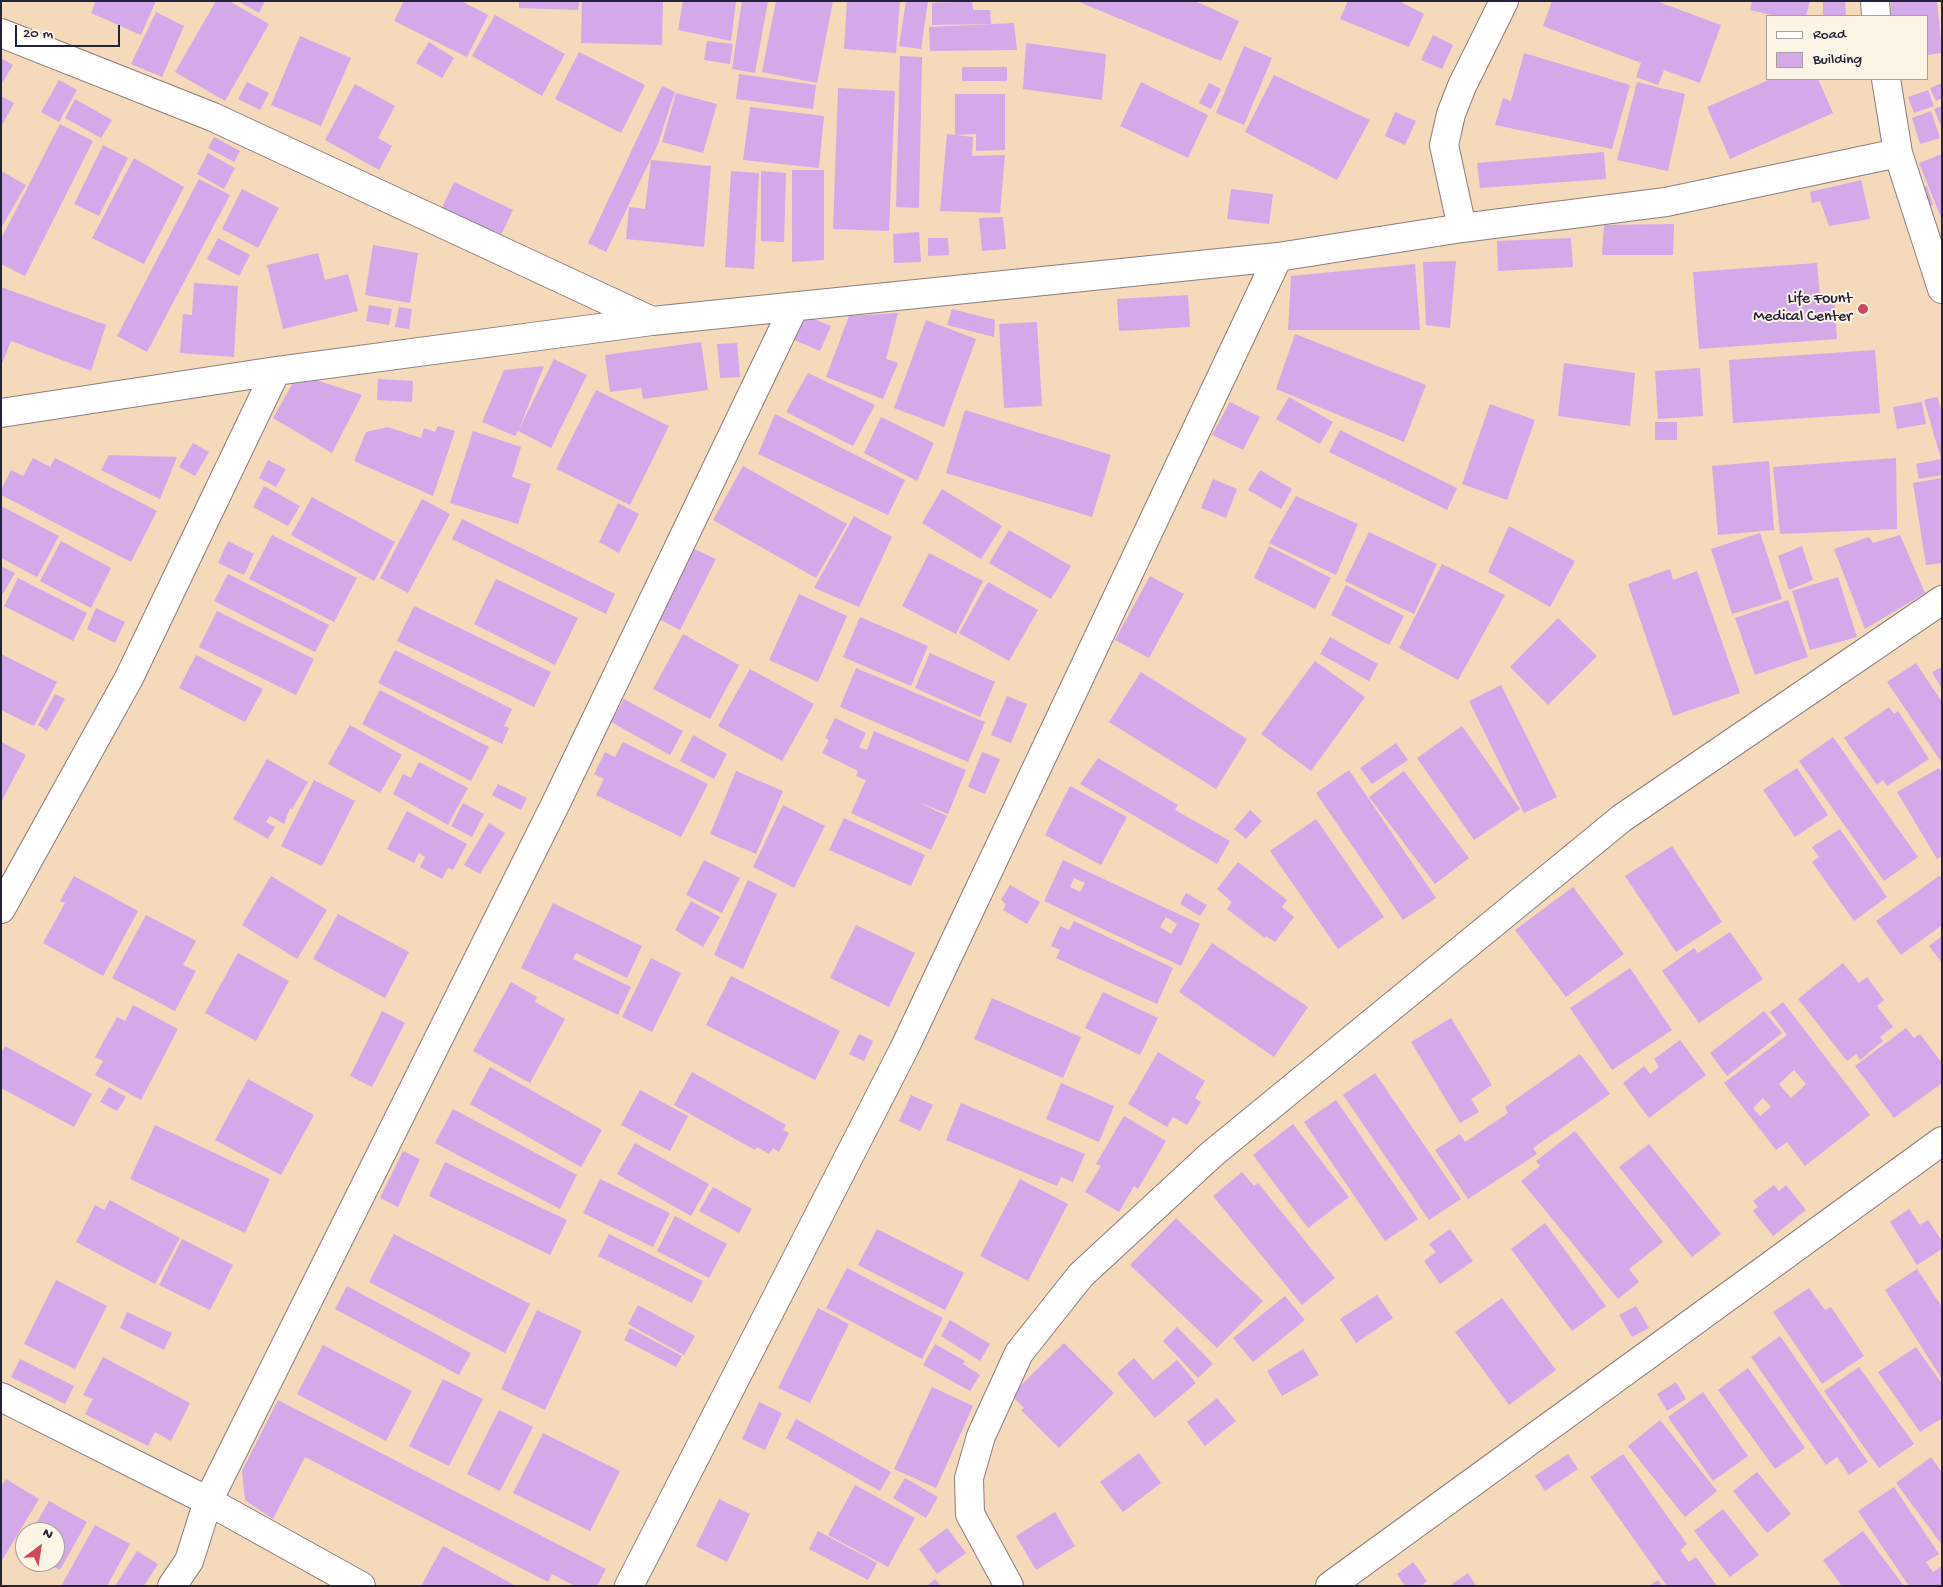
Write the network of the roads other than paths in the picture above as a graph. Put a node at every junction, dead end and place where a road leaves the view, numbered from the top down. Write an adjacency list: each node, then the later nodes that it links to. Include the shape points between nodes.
1 (1504, 1): 7 (street, via 1462,86 1444,145)
2 (1875, 1): 3 (street)
3 (1876, 15)
4 (1, 33): 11 (street, via 213,117)
5 (1886, 80): 6 (street)
6 (1898, 153): 7 (street, via 1666,202); 9 (street)
7 (1462, 228): 8 (street)
8 (1278, 257): 10 (street); 21 (street, via 905,1047)
9 (1942, 289)
10 (794, 307): 11 (street); 18 (street, via 556,803)
11 (652, 321): 12 (street)
12 (276, 371): 13 (street); 15 (street, via 128,678)
13 (1, 413)
14 (1942, 600): 22 (street, via 1622,818 1212,1154 1081,1275 1019,1354 981,1436 969,1478 970,1514)
15 (1, 909)
16 (1942, 1141): 23 (street)
17 (1, 1398): 18 (street)
18 (208, 1501): 19 (street, via 189,1561); 20 (street)
19 (172, 1586)
20 (362, 1586)
21 (628, 1586)
22 (1009, 1586)
23 (1330, 1586)

